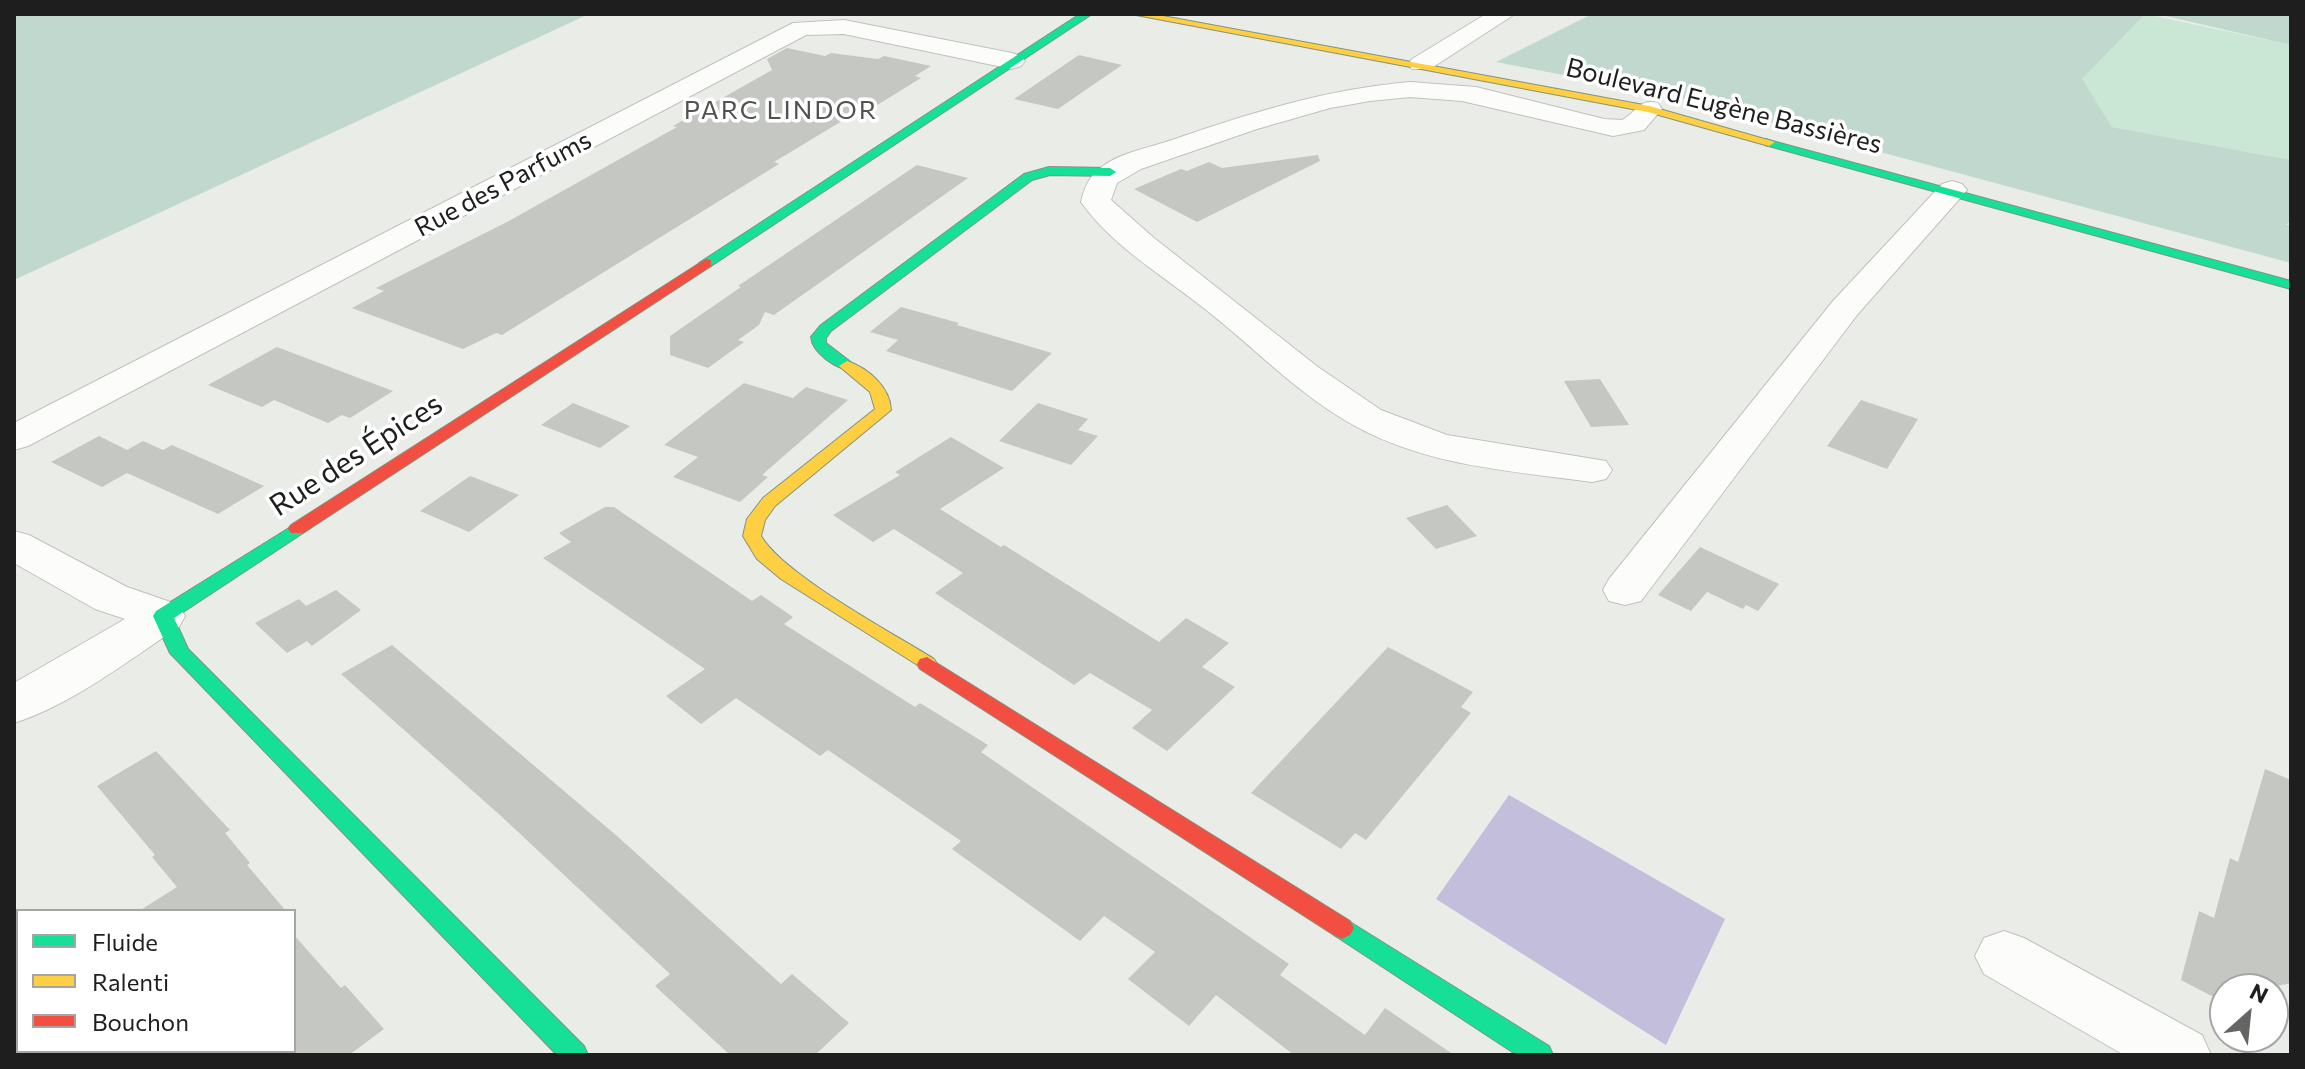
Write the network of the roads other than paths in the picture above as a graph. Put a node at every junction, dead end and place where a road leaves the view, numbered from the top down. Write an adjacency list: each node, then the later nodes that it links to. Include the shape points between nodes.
1 (1087, 14): 5 (street, Rue des Épices)
2 (1136, 14): 6 (street, Boulevard Eugène Bassières)
3 (1456, 14): 4 (street)
4 (1495, 18): 6 (street)
5 (1012, 61): 11 (street, Rue des Parfums, via 844,27 801,28); 15 (street, Rue des Épices)
6 (1421, 64): 7 (street, Boulevard Eugène Bassières)
7 (1649, 109): 8 (street, via 1642,121 1622,128 1597,126 1501,99 1395,88 1277,115); 9 (street, Boulevard Eugène Bassières)
8 (1110, 172): 12 (street, via 1099,185 1096,202 1129,236 1339,399 1388,428 1439,447); 19 (street, via 1049,171 1028,177 826,328 819,345 879,390 883,410 769,502 756,519 752,536 763,555 788,575)
9 (1952, 190): 10 (street, Boulevard Eugène Bassières); 14 (street, via 1845,308)
10 (2291, 285)
11 (14, 438)
12 (1592, 470)
13 (14, 545): 15 (street, via 111,598)
14 (1625, 590)
15 (163, 616): 16 (street); 18 (street, via 180,653)
16 (14, 705)
17 (2004, 956): 20 (street)
18 (575, 1055)
19 (1540, 1055)
20 (2181, 1055)

